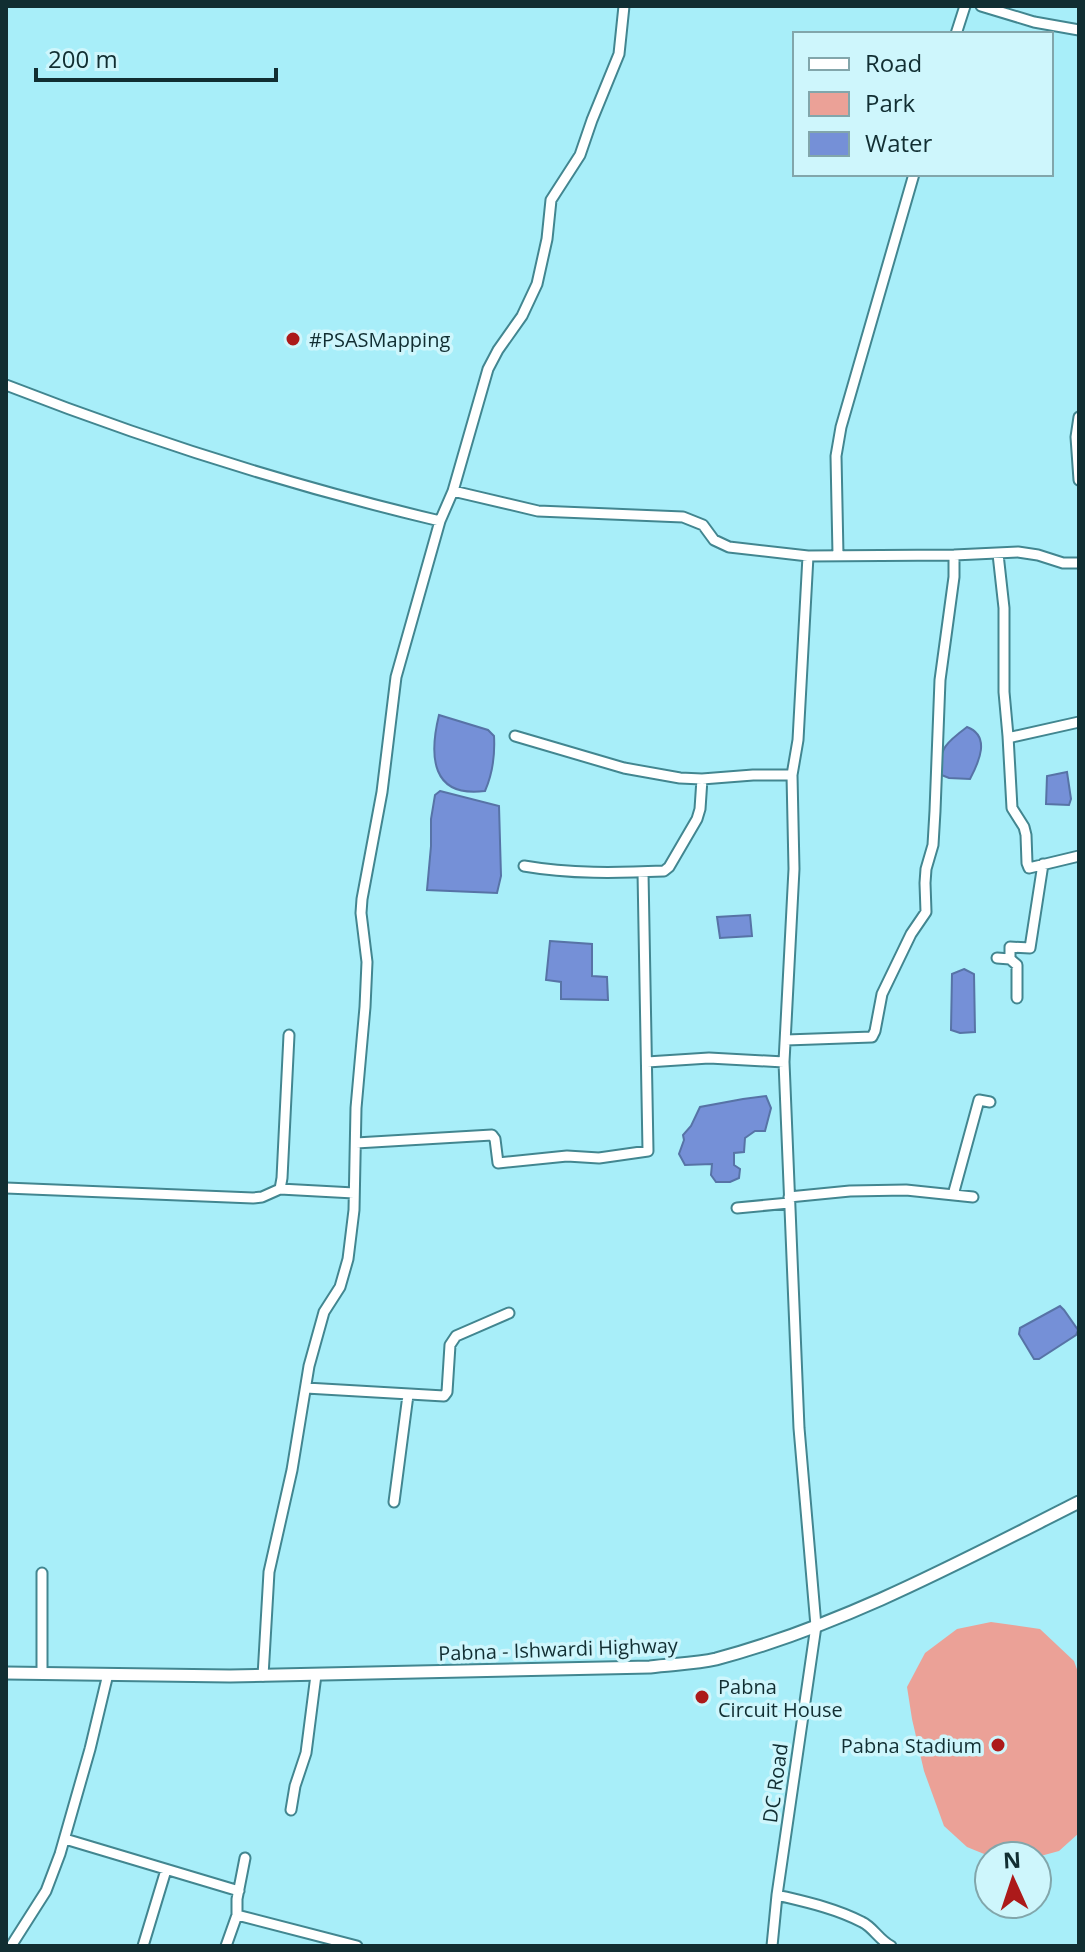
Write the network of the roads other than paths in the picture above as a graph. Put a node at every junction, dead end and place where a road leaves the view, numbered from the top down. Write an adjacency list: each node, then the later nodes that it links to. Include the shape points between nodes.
1 (624, 6): 10 (street, via 619,54 580,155 551,200 537,284 488,369)
2 (965, 6): 5 (street)
3 (981, 6): 4 (street)
4 (1079, 30)
5 (957, 32)
6 (913, 176): 13 (street, via 841,427 836,456)
7 (6, 385): 11 (street, via 234,465)
8 (1079, 417): 9 (street)
9 (1079, 480)
10 (453, 491): 11 (street); 15 (street, via 538,511 683,517 703,525 714,540 729,547)
11 (440, 521): 34 (street, via 396,677 362,899 367,962)
12 (998, 554): 14 (street); 16 (street, via 1018,552); 19 (street)
13 (838, 555): 14 (street); 15 (street)
14 (954, 555): 30 (street, via 940,680 926,912 882,994 872,1037)
15 (808, 556): 20 (street, DC Road)
16 (1079, 563)
17 (1079, 722): 19 (street)
18 (515, 736): 21 (street, via 624,768)
19 (1008, 736): 23 (street, via 1012,808 1024,827 1027,863 1029,868)
20 (792, 775): 21 (street); 30 (street, DC Road, via 794,869)
21 (702, 779): 25 (street, via 697,819 669,867)
22 (1079, 856): 23 (street)
23 (1043, 864): 27 (street, via 1030,948 1010,947)
24 (524, 866): 25 (street)
25 (643, 872): 31 (street)
26 (997, 958): 27 (street)
27 (1010, 959): 28 (street, via 1017,965)
28 (1017, 998)
29 (289, 1035): 36 (street)
30 (786, 1040): 32 (street, DC Road)
31 (647, 1062): 32 (street); 34 (street, via 646,1152 498,1163 492,1135)
32 (784, 1062): 40 (street, DC Road)
33 (990, 1102): 38 (street, via 979,1100)
34 (356, 1143): 37 (street)
35 (6, 1188): 36 (street, via 253,1198)
36 (280, 1189): 37 (street)
37 (354, 1193): 43 (street, via 348,1259 340,1287 324,1312)
38 (953, 1195): 39 (street); 40 (street, via 864,1190)
39 (973, 1197)
40 (789, 1200): 41 (street); 48 (street, DC Road, via 799,1428)
41 (737, 1208)
42 (509, 1313): 44 (street, via 456,1336 450,1345 444,1396)
43 (306, 1388): 44 (street); 53 (street, via 269,1572)
44 (408, 1395): 45 (street)
45 (394, 1502)
46 (1079, 1502): 48 (main road, Pabna - Ishwardi Highway, via 921,1582)
47 (42, 1573): 50 (street)
48 (816, 1626): 52 (main road, Pabna - Ishwardi Highway, via 714,1659 650,1667); 59 (street, DC Road)
49 (6, 1673): 50 (main road, Pabna - Ishwardi Highway)
50 (42, 1673): 51 (main road, Pabna - Ishwardi Highway)
51 (108, 1674): 53 (main road, Pabna - Ishwardi Highway); 55 (street)
52 (316, 1675): 53 (main road, Pabna - Ishwardi Highway); 54 (street, via 306,1753)
53 (263, 1676)
54 (291, 1810)
55 (65, 1839): 57 (street); 61 (street, via 46,1891)
56 (245, 1858): 58 (street)
57 (166, 1870): 58 (street); 62 (street)
58 (239, 1891): 60 (street)
59 (777, 1895): 65 (street, DC Road); 66 (street, via 837,1910 866,1923)
60 (237, 1915): 63 (street); 64 (street)
61 (11, 1946)
62 (143, 1946)
63 (226, 1946)
64 (357, 1946)
65 (772, 1946)
66 (891, 1946)

